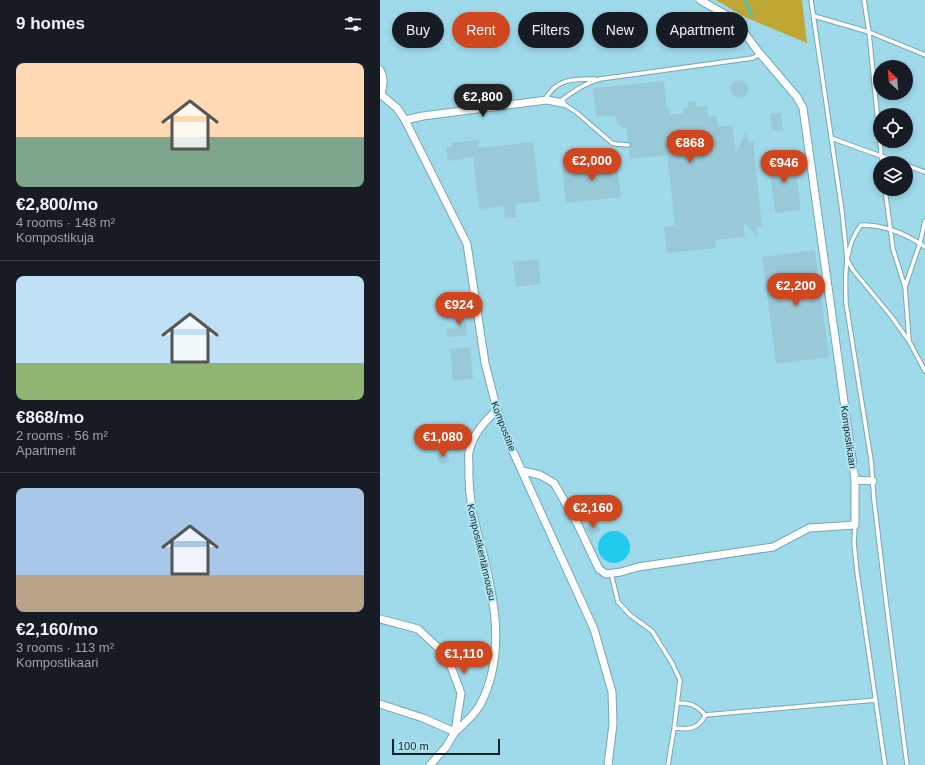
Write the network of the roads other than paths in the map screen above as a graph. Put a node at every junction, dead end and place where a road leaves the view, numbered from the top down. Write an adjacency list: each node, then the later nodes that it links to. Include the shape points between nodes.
1 (700, 0): 6 (street, Kompostikaari, via 738,24)
2 (811, 0): 4 (lane)
3 (864, 0): 5 (lane)
4 (814, 16): 5 (lane); 14 (lane)
5 (869, 32): 7 (lane); 16 (lane)
6 (760, 54): 9 (lane, via 753,58); 30 (street, Kompostikaari, via 797,97 803,108)
7 (925, 55)
8 (380, 70): 10 (street, via 384,84)
9 (600, 79): 11 (lane, via 566,81 553,89); 12 (lane, via 580,87)
10 (380, 94): 13 (street, Kompostitie, via 397,108)
11 (545, 101): 12 (street); 13 (street)
12 (561, 102): 15 (lane, via 612,143)
13 (405, 120): 28 (street, Kompostitie, via 467,244)
14 (831, 138): 16 (lane); 24 (lane)
15 (628, 145)
16 (881, 156)
17 (913, 168): 18 (lane)
18 (925, 172)
19 (886, 196): 21 (lane)
20 (925, 221): 22 (lane)
21 (890, 229): 22 (lane); 24 (lane, via 876,225 861,225 850,243); 25 (lane, via 893,249)
22 (920, 243): 23 (lane); 25 (lane)
23 (925, 247)
24 (847, 260): 26 (lane); 31 (lane, via 846,303)
25 (905, 288): 26 (lane)
26 (909, 341): 27 (lane)
27 (925, 371)
28 (496, 410): 29 (street, Kompostitie); 40 (street, Kompostikentännousu, via 476,433 469,453 468,478 471,510 494,601 494,658 489,684 479,706)
29 (523, 472): 33 (street, via 540,475 554,483 599,569 606,574); 42 (street, Kompostitie, via 594,629 612,692 613,724)
30 (855, 480): 31 (street); 32 (street, Kompostikaari)
31 (873, 481): 45 (lane)
32 (855, 524): 33 (street, via 809,528 774,547); 35 (lane, via 857,572)
33 (611, 573): 36 (lane, via 618,602 630,615 652,631 674,668 680,680)
34 (380, 619): 40 (street, via 418,629 447,656 461,693)
35 (876, 700): 38 (lane); 44 (lane)
36 (678, 703): 38 (lane, via 692,704); 39 (lane)
37 (380, 704): 40 (street)
38 (705, 715): 39 (lane, via 696,727)
39 (675, 728): 43 (lane)
40 (455, 732): 41 (street)
41 (430, 765)
42 (608, 765)
43 (668, 765)
44 (885, 765)
45 (907, 765)

